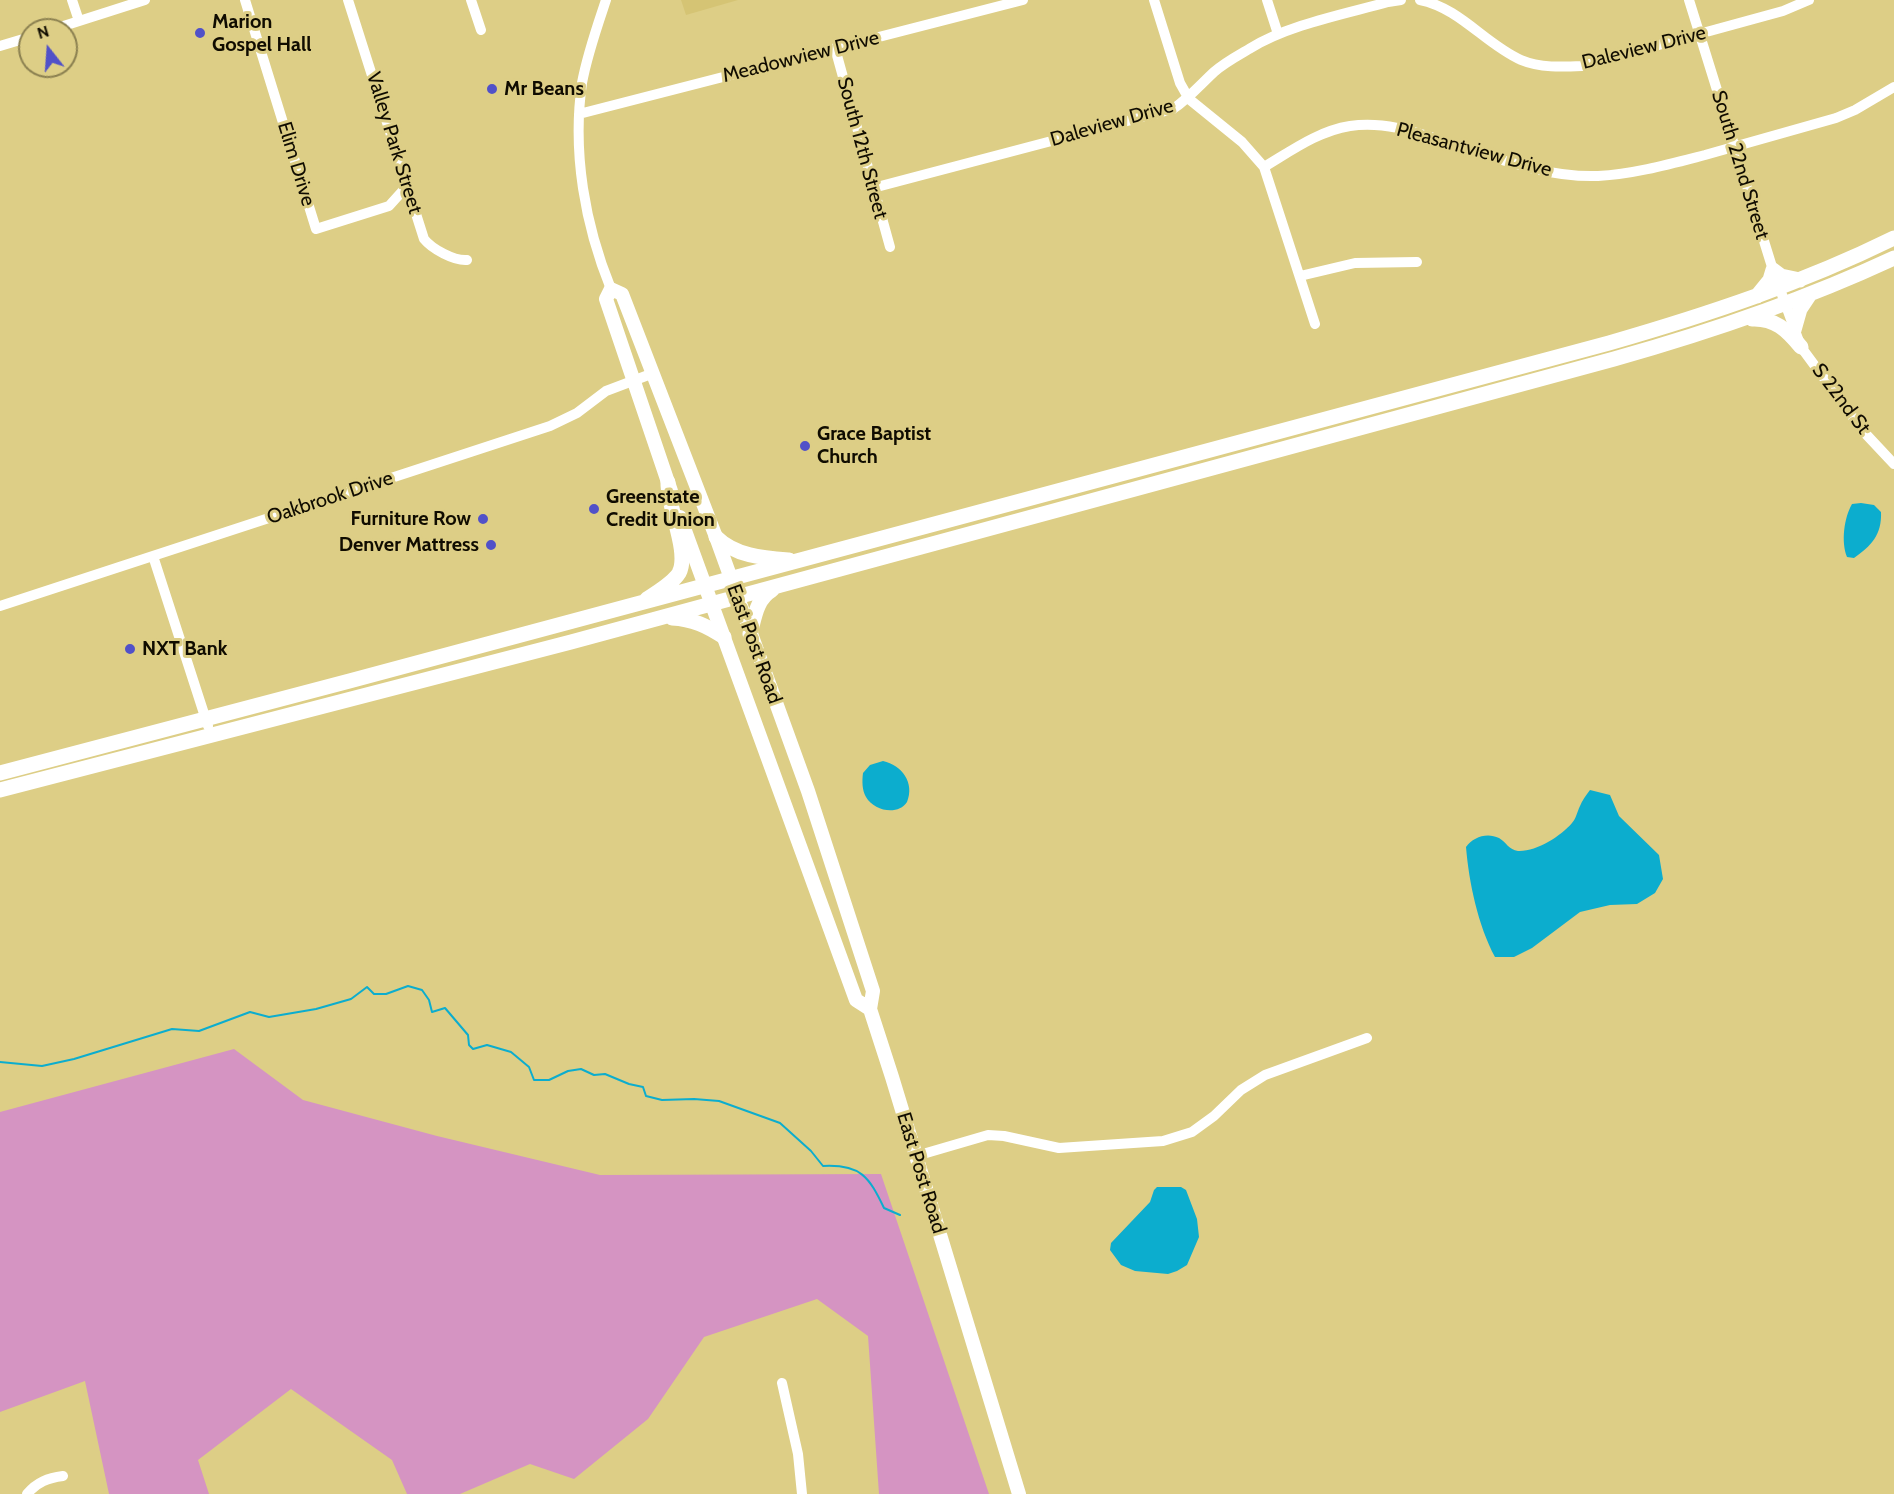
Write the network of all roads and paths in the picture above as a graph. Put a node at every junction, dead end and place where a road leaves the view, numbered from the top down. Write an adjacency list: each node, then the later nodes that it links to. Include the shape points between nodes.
1 (72, 0): 14 (street)
2 (145, 0): 14 (street)
3 (245, 0): 26 (street, Elim Drive, via 316,229 389,206)
4 (348, 0): 26 (street, Valley Park Street)
5 (471, 0): 15 (street)
6 (606, 0): 23 (street, East Post Road, via 582,83)
7 (1023, 0): 20 (street, Meadowview Drive)
8 (1154, 0): 22 (street, via 1180,83)
9 (1267, 0): 16 (street)
10 (1401, 0): 16 (street, Daleview Drive)
11 (1420, 0): 17 (street, Daleview Drive, via 1447,9 1510,54 1541,65 1582,66)
12 (1689, 0): 17 (street, South 22nd Street)
13 (1809, 0): 17 (street, Daleview Drive)
14 (79, 21)
15 (481, 30)
16 (1278, 34): 22 (street, Daleview Drive, via 1231,60)
17 (1700, 35): 24 (street, South 22nd Street)
18 (18, 41): 19 (street)
19 (0, 46)
20 (835, 48): 23 (street, Meadowview Drive); 27 (street, South 12th Street)
21 (1894, 87): 24 (street, Pleasantview Drive, via 1836,118)
22 (1189, 99): 25 (street, via 1242,142); 27 (street, Daleview Drive, via 1173,109)
23 (579, 114): 37 (street, East Post Road, via 585,200)
24 (1734, 147): 25 (street, Pleasantview Drive, via 1628,173 1568,175 1535,170 1404,128 1378,125 1325,132); 33 (street, South 22nd Street)
25 (1264, 167): 34 (street)
26 (407, 186): 31 (street, Valley Park Street, via 423,239 459,261)
27 (873, 188): 29 (street, South 12th Street)
28 (1894, 238): 35 (highway)
29 (890, 247)
30 (1894, 258): 38 (highway)
31 (467, 260)
32 (1417, 262): 34 (street, via 1355,262)
33 (1773, 270): 35 (highway); 36 (street, South 22nd Street); 39 (highway)
34 (1300, 276): 42 (street)
35 (1801, 280): 36 (highway)
36 (1779, 288): 39 (highway); 40 (street, South 22nd Street)
37 (611, 289): 45 (main road, East Post Road, via 622,294); 46 (main road, East Post Road, via 606,299)
38 (1810, 294): 40 (highway); 43 (highway, via 1800,309)
39 (1757, 296): 51 (highway, via 1609,343)
40 (1784, 304): 41 (highway); 43 (street, South 22nd Street)
41 (1743, 319): 44 (highway, via 1760,318 1778,324); 54 (highway, via 1676,342)
42 (1315, 324)
43 (1794, 330): 44 (street, S 22nd St)
44 (1801, 347): 47 (street, S 22nd St, via 1863,431)
45 (651, 374): 46 (street, Oakbrook Drive); 49 (main road, East Post Road)
46 (633, 380): 48 (main road, East Post Road); 50 (street, Oakbrook Drive, via 606,391 577,413 550,426)
47 (1894, 465)
48 (668, 482): 53 (main road, East Post Road); 57 (highway, via 681,566 670,582)
49 (716, 537): 51 (highway, via 726,547 752,555); 52 (main road, East Post Road)
50 (153, 556): 58 (street, Oakbrook Drive); 62 (street)
51 (798, 560): 52 (highway)
52 (731, 579): 53 (highway); 55 (main road, East Post Road)
53 (705, 586): 56 (main road, East Post Road); 57 (highway)
54 (778, 586): 55 (highway); 60 (highway, via 762,596)
55 (737, 597): 56 (highway); 60 (main road, East Post Road)
56 (712, 604): 59 (highway); 61 (main road, East Post Road)
57 (638, 605): 62 (highway)
58 (0, 606)
59 (663, 617): 61 (highway, via 693,620); 63 (highway)
60 (750, 633): 66 (main road, East Post Road, via 842,890 873,991)
61 (724, 637): 66 (main road, East Post Road, via 856,1000)
62 (206, 719): 63 (street); 64 (highway)
63 (210, 735): 65 (highway)
64 (0, 773)
65 (0, 790)
66 (870, 1009): 68 (main road, East Post Road)
67 (1367, 1038): 68 (street, via 1265,1075 1241,1089 1204,1124 1179,1137 1059,1148 988,1135)
68 (916, 1155): 73 (main road, East Post Road)
69 (782, 1383): 72 (street, via 798,1454)
70 (63, 1476): 71 (street, via 36,1484)
71 (27, 1494)
72 (802, 1494)
73 (1019, 1494)

